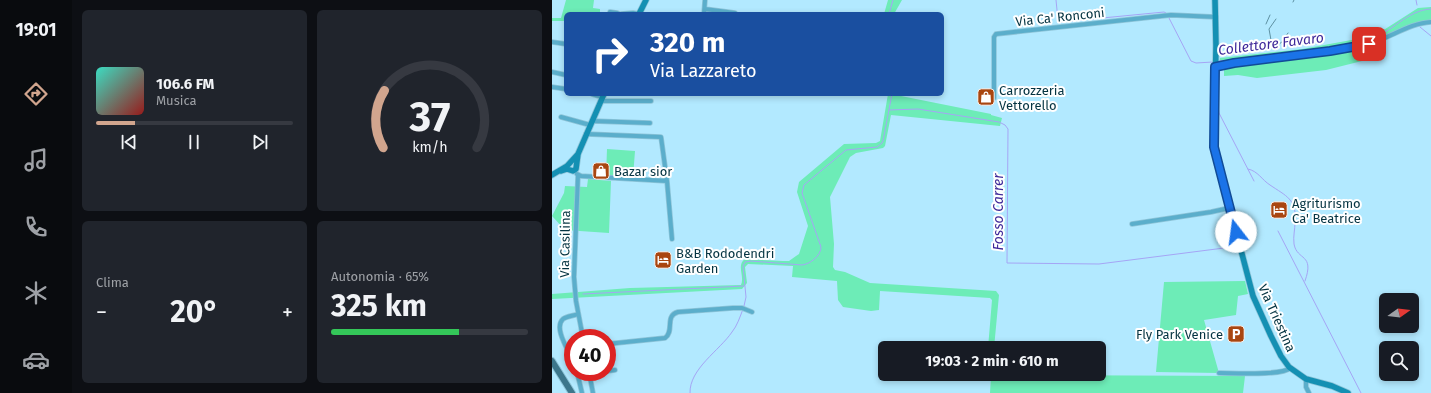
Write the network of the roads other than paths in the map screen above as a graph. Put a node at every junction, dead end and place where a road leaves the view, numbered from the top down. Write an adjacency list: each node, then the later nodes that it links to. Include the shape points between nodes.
1 (646, 0): 6 (street)
2 (705, 0): 7 (street)
3 (1215, 0): 8 (street, Via Triestina)
4 (610, 12): 5 (street)
5 (617, 12)
6 (639, 12)
7 (704, 12)
8 (1216, 17): 12 (street, Via Triestina); 18 (street, Via Ca' Ronconi, via 1169,15 996,34)
9 (1431, 22): 12 (street, via 1419,24 1369,44)
10 (552, 42): 11 (street)
11 (564, 44)
12 (1215, 67): 27 (street, Via Triestina, via 1214,147)
13 (552, 72): 14 (street)
14 (564, 75)
15 (552, 87): 16 (street)
16 (564, 89)
17 (602, 97): 19 (street); 21 (street)
18 (994, 98)
19 (651, 101)
20 (561, 117): 21 (street)
21 (591, 123): 22 (street); 23 (street)
22 (650, 123)
23 (586, 134): 24 (street); 26 (street, via 661,137)
24 (573, 168): 25 (street); 26 (street, via 581,176); 31 (street, Via Casilina, via 574,272)
25 (552, 175)
26 (667, 181): 29 (street)
27 (1229, 208): 28 (street); 38 (street, Via Triestina, via 1255,301 1278,351)
28 (1132, 224)
29 (672, 239)
30 (752, 312): 36 (street, via 743,309 678,312 671,317 670,333 665,338)
31 (578, 314): 32 (street); 33 (street, Via Casilina)
32 (571, 317): 33 (street); 35 (street, via 561,322 559,330)
33 (580, 323): 34 (street, Via Casilina)
34 (581, 329)
35 (564, 341)
36 (616, 343)
37 (552, 361): 43 (main road)
38 (1290, 368): 39 (street, via 1275,373); 40 (street, Via Triestina)
39 (1219, 373)
40 (1306, 379): 46 (street); 47 (street, Via Triestina)
41 (579, 381): 44 (street)
42 (591, 381): 45 (street)
43 (572, 393)
44 (582, 393)
45 (593, 393)
46 (1309, 393)
47 (1348, 393)

